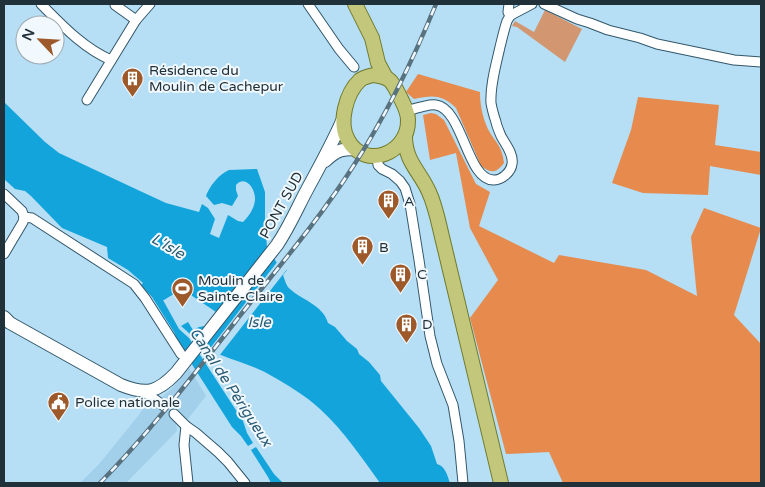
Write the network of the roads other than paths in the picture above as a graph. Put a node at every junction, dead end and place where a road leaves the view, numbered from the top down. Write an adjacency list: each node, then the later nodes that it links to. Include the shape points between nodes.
1 (41, 4): 12 (street, via 74,37)
2 (116, 4): 10 (street)
3 (150, 4): 10 (street)
4 (308, 4): 14 (street)
5 (355, 4): 11 (main road)
6 (509, 4): 9 (street)
7 (532, 4): 9 (street)
8 (544, 4): 13 (street, via 608,30 657,44 734,60)
9 (510, 16): 18 (street, via 496,66 491,105 510,153 512,163 508,173 494,180 482,175 476,169 450,114 443,108 436,105)
10 (136, 20): 12 (street)
11 (372, 38): 15 (main road); 16 (main road, via 372,58)
12 (111, 60): 17 (street)
13 (761, 62)
14 (354, 67)
15 (385, 76): 16 (main road); 18 (main road, via 395,86)
16 (364, 77): 19 (main road, via 354,88)
17 (87, 100)
18 (407, 112): 20 (main road)
19 (343, 119): 21 (main road, via 345,134); 23 (main road, PONT SUD)
20 (405, 136): 22 (main road, via 396,147); 24 (main road, via 407,154)
21 (355, 149): 22 (main road, via 361,153); 23 (main road, PONT SUD, via 335,152)
22 (382, 155): 24 (main road, via 406,165); 36 (street, via 378,165 400,180 410,204 430,336 453,405)
23 (318, 169): 30 (main road, PONT SUD, via 277,245 176,374 160,388)
24 (428, 191): 37 (main road)
25 (4, 193): 26 (street)
26 (24, 217): 27 (street); 29 (street, via 32,218 134,284)
27 (4, 254)
28 (6, 320): 30 (main road, via 121,385)
29 (181, 354)
30 (143, 391): 31 (street)
31 (164, 406)
32 (174, 414): 33 (street)
33 (186, 426): 34 (street, via 184,445); 35 (street, via 228,462)
34 (188, 483)
35 (245, 483)
36 (463, 483)
37 (501, 483)

